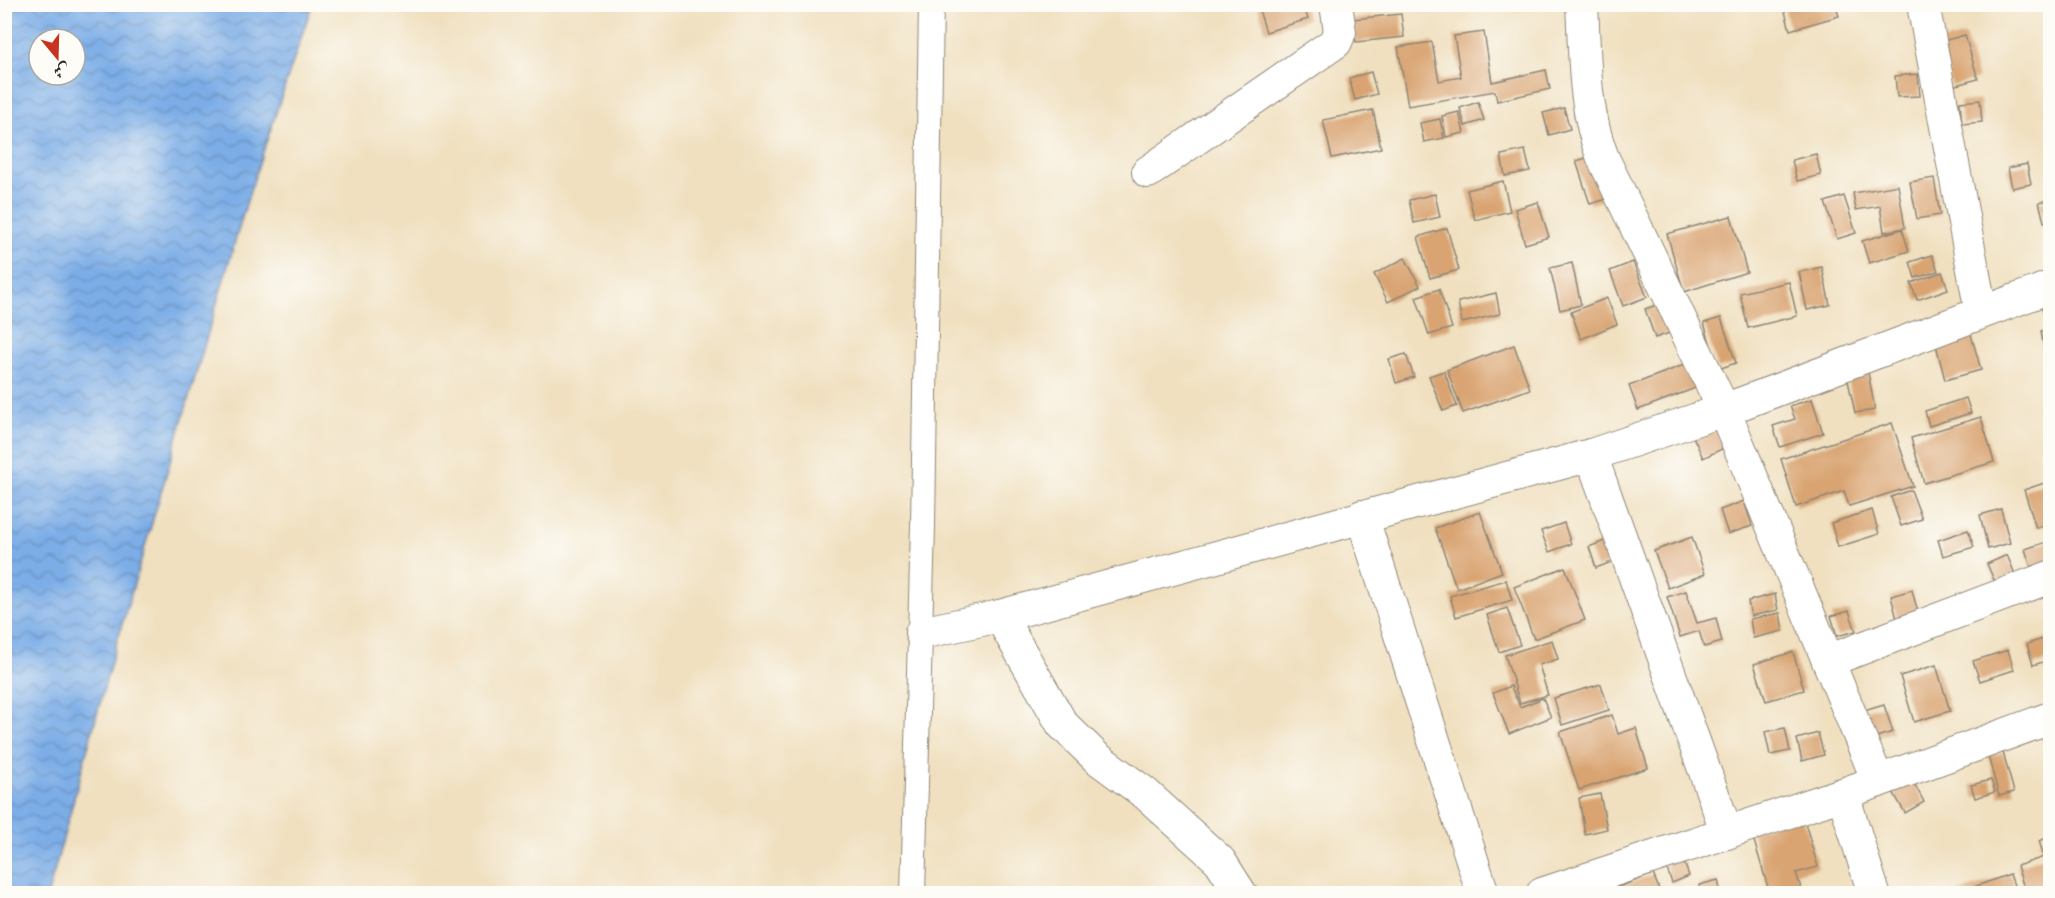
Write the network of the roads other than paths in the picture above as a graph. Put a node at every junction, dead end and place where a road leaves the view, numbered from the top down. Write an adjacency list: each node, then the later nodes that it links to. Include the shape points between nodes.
1 (931, 4): 13 (street)
2 (1336, 4): 5 (street, via 1340,32 1336,42)
3 (1582, 4): 8 (street, via 1586,94 1593,133)
4 (1923, 4): 7 (street)
5 (1148, 172)
6 (2050, 287): 7 (street)
7 (1981, 312): 8 (street)
8 (1724, 410): 9 (street); 14 (street)
9 (1591, 455): 10 (street); 18 (street)
10 (1362, 516): 12 (street); 21 (street)
11 (2050, 577): 14 (street)
12 (1000, 616): 13 (street); 20 (street, via 1062,724 1220,861)
13 (921, 633): 19 (street)
14 (1828, 662): 16 (street)
15 (2050, 718): 16 (street)
16 (1878, 781): 17 (street)
17 (1843, 794): 18 (street); 23 (street)
18 (1727, 832): 22 (street)
19 (913, 894)
20 (1241, 894)
21 (1483, 894)
22 (1542, 894)
23 (1874, 894)

